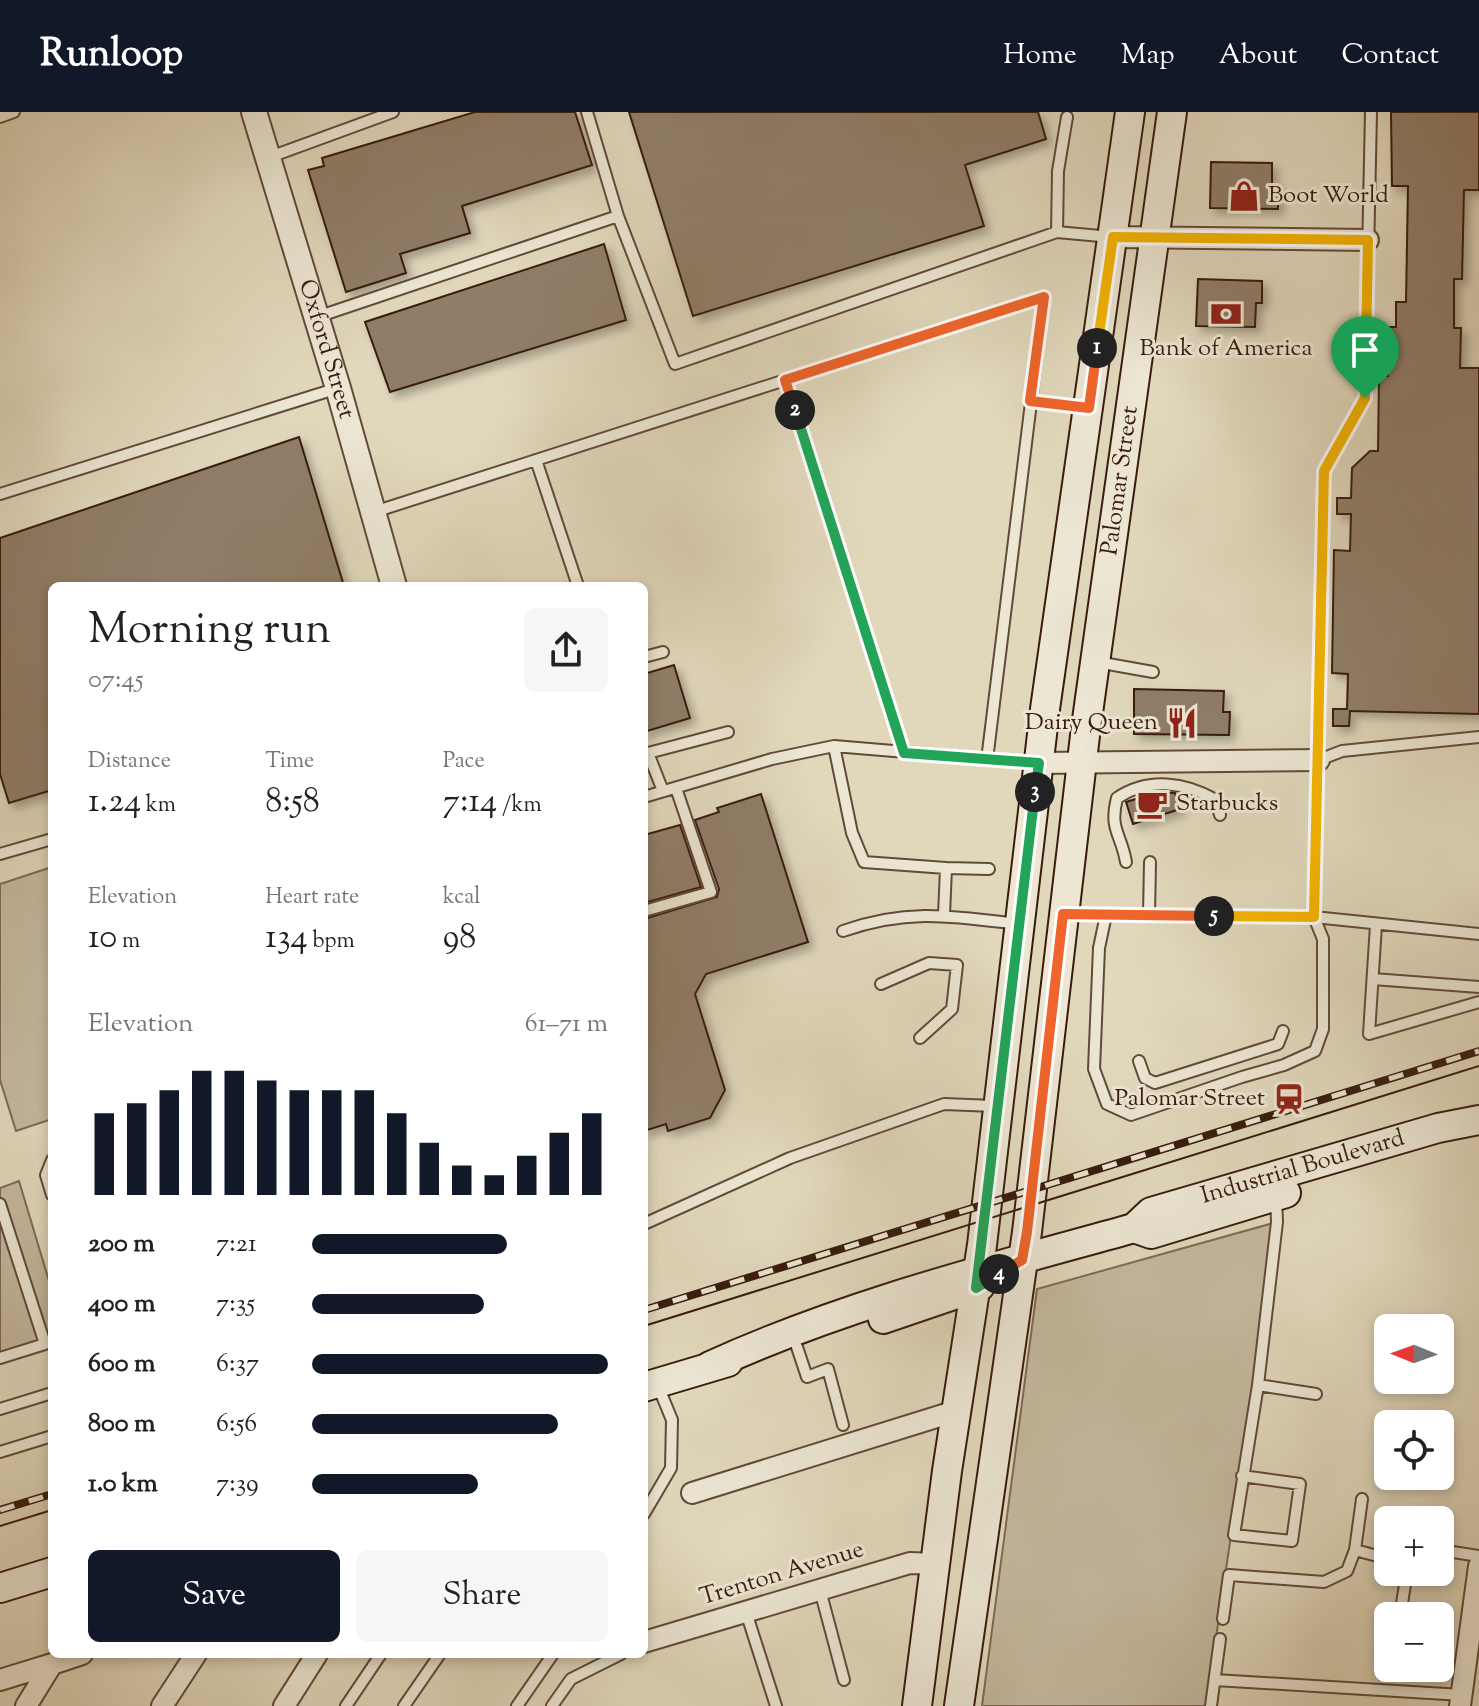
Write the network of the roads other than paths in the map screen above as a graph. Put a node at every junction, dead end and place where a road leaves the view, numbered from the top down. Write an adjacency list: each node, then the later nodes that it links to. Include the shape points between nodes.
1 (14, 112): 8 (lane)
2 (254, 112): 10 (street, Oxford Street)
3 (393, 112): 10 (lane)
4 (587, 112): 11 (lane)
5 (1130, 112): 13 (main road, Palomar Street)
6 (1172, 112): 14 (main road, Palomar Street)
7 (1371, 112): 15 (lane)
8 (0, 117)
9 (1067, 117): 12 (lane, via 1058,171)
10 (268, 158): 16 (street, Oxford Street)
11 (618, 216): 12 (lane, via 675,364); 16 (lane)
12 (1057, 232): 13 (lane)
13 (1113, 237): 14 (street); 20 (main road, Palomar Street)
14 (1155, 238): 15 (street); 28 (main road, Palomar Street)
15 (1368, 240): 37 (lane, via 1365,398 1324,471)
16 (317, 317): 18 (street, Oxford Street)
17 (785, 380): 19 (lane, via 1044,297); 21 (lane); 34 (lane)
18 (338, 388): 22 (lane); 23 (street, Oxford Street)
19 (1030, 401): 20 (lane); 36 (lane)
20 (1089, 408): 39 (main road, Palomar Street)
21 (536, 460): 23 (lane); 25 (lane)
22 (0, 494)
23 (374, 512): 24 (street, Oxford Street)
24 (393, 582)
25 (577, 582)
26 (663, 652): 27 (lane)
27 (648, 656)
28 (1095, 662): 29 (lane); 38 (main road, Palomar Street)
29 (1153, 672)
30 (728, 732): 33 (lane)
31 (1479, 737): 37 (lane, via 1342,751)
32 (834, 746): 34 (lane); 40 (lane); 48 (lane, via 852,833 864,862)
33 (648, 753)
34 (904, 753): 36 (lane)
35 (648, 758): 41 (lane)
36 (987, 760): 39 (lane)
37 (1319, 760): 38 (street); 55 (lane)
38 (1082, 762): 39 (street); 51 (main road, Palomar Street)
39 (1039, 763): 56 (main road, Palomar Street)
40 (676, 788): 41 (lane); 50 (lane, via 711,892)
41 (663, 791): 42 (lane)
42 (648, 796)
43 (1220, 815): 46 (lane, via 1216,800 1196,788 1174,784 1129,790 1117,798 1113,814)
44 (48, 840): 45 (lane)
45 (0, 854)
46 (1126, 862)
47 (1150, 862): 54 (lane)
48 (946, 868): 49 (lane); 52 (lane)
49 (989, 869)
50 (648, 910)
51 (1063, 914): 53 (lane); 74 (main road, Palomar Street)
52 (944, 915): 56 (lane); 58 (lane, via 874,920)
53 (1106, 915): 54 (lane); 55 (lane, via 1099,948 1094,1069 1107,1104 1131,1115 1315,1051 1323,1029 1323,939)
54 (1149, 915): 55 (lane)
55 (1314, 917): 57 (lane)
56 (1020, 925): 67 (main road, Palomar Street)
57 (1376, 925): 59 (lane); 60 (lane)
58 (843, 931)
59 (1479, 934)
60 (1373, 979): 62 (lane); 63 (lane, via 1369,1034)
61 (881, 984): 65 (lane, via 929,963 957,965 952,1009)
62 (1479, 987)
63 (1479, 1002)
64 (1283, 1031): 66 (lane, via 1278,1044 1155,1083 1145,1078)
65 (920, 1038)
66 (1139, 1061)
67 (997, 1106): 72 (lane, via 944,1104 790,1158); 75 (main road, Palomar Street)
68 (1479, 1120): 73 (main road, Industrial Boulevard, via 1151,1212)
69 (1479, 1140): 70 (main road, Industrial Boulevard, via 1447,1143)
70 (1276, 1196): 73 (main road, Industrial Boulevard, via 1151,1234); 80 (lane)
71 (0, 1204): 77 (lane, via 45,1344)
72 (648, 1222)
73 (1134, 1228): 74 (main road, Industrial Boulevard)
74 (1022, 1260): 75 (main road, Industrial Boulevard); 127 (main road, Palomar Street)
75 (977, 1278): 76 (main road, Industrial Boulevard); 78 (main road, Industrial Boulevard, via 772,1338); 84 (main road, Palomar Street)
76 (797, 1347): 78 (main road, Industrial Boulevard); 85 (lane, via 807,1377 828,1369)
77 (0, 1358)
78 (710, 1366): 79 (main road, Industrial Boulevard)
79 (650, 1385): 91 (lane, via 672,1420 671,1468)
80 (1258, 1385): 82 (lane); 88 (lane)
81 (48, 1394): 83 (lane)
82 (1316, 1394)
83 (0, 1409)
84 (956, 1411): 89 (street); 96 (main road, Palomar Street)
85 (843, 1425)
86 (48, 1437): 87 (lane)
87 (0, 1452)
88 (1242, 1476): 88 (lane, via 1300,1484 1292,1541 1234,1535)
89 (692, 1493)
90 (1362, 1499): 92 (lane)
91 (648, 1507)
92 (1355, 1550): 94 (lane); 103 (lane, via 1347,1571 1324,1582 1229,1575)
93 (1454, 1552): 95 (lane)
94 (1374, 1555)
95 (1479, 1556)
96 (936, 1564): 100 (street, Trenton Avenue, via 910,1563); 126 (main road, Palomar Street)
97 (1479, 1566): 102 (street)
98 (48, 1573): 99 (main road)
99 (0, 1588)
100 (820, 1590): 101 (street, Trenton Avenue); 115 (lane)
101 (746, 1612): 105 (street, Trenton Avenue); 125 (lane)
102 (1476, 1618): 117 (street)
103 (1223, 1619)
104 (1220, 1639): 116 (lane)
105 (648, 1641)
106 (70, 1658): 113 (street)
107 (193, 1658): 119 (street)
108 (314, 1658): 120 (street)
109 (378, 1658): 121 (lane)
110 (437, 1658): 122 (lane)
111 (550, 1658): 123 (lane)
112 (613, 1658): 124 (lane, via 571,1679)
113 (52, 1664): 114 (street); 118 (street)
114 (0, 1680)
115 (844, 1680)
116 (1215, 1680): 117 (lane); 128 (lane)
117 (1461, 1701)
118 (26, 1706)
119 (162, 1706)
120 (284, 1706)
121 (346, 1706)
122 (404, 1706)
123 (517, 1706)
124 (552, 1706)
125 (776, 1706)
126 (917, 1706)
127 (959, 1706)
128 (1211, 1706)

